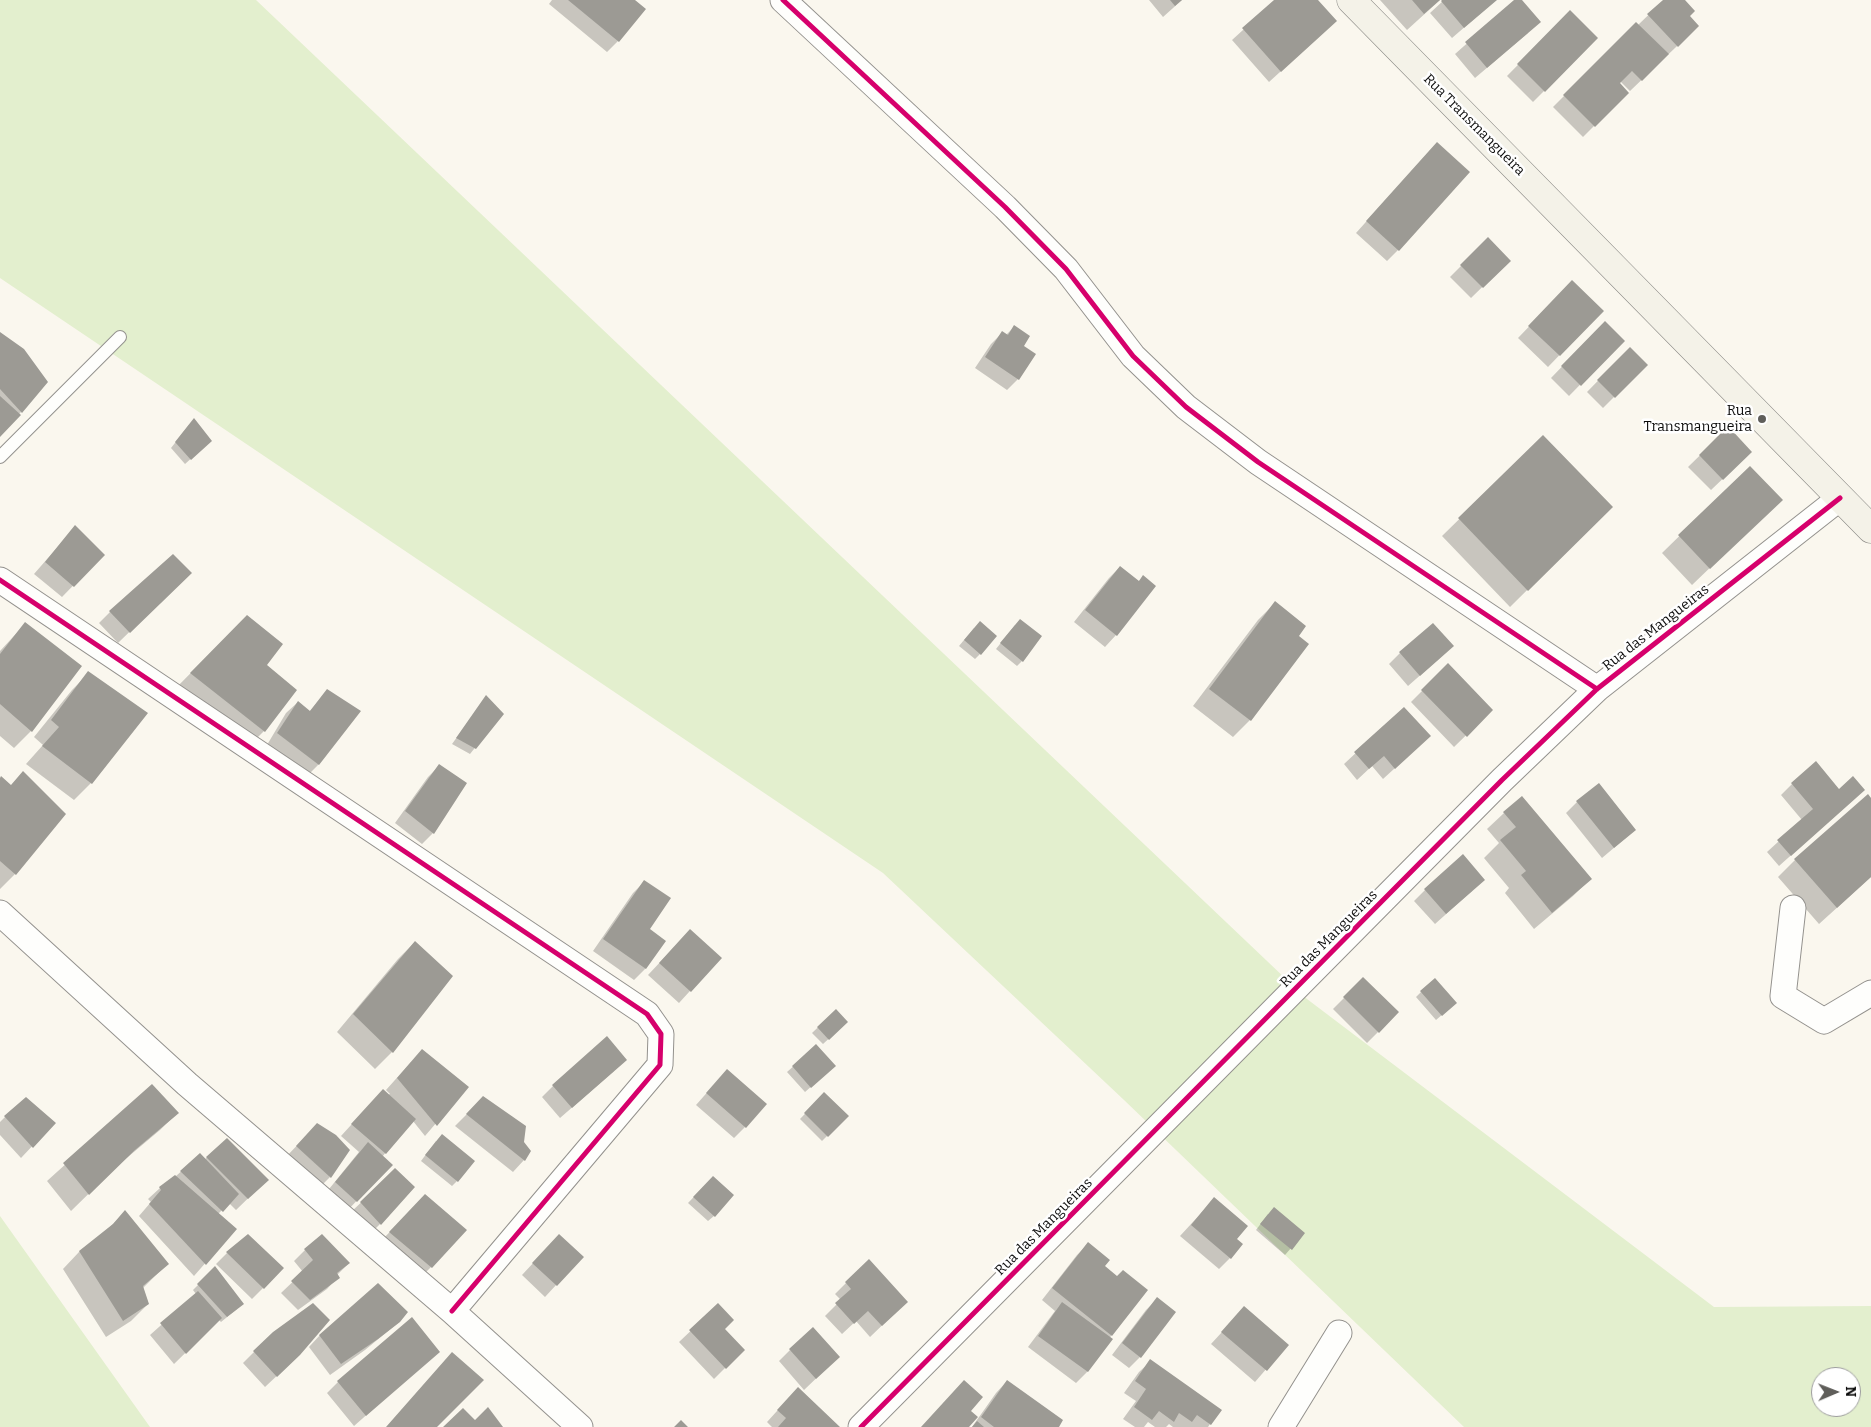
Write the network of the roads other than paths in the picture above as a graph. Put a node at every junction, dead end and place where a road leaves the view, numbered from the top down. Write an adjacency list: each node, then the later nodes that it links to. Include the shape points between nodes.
1 (783, 0): 8 (street, via 1032,234 1066,269 1134,356 1186,407 1258,462)
2 (1351, 0): 5 (street, Rua Transmangueira)
3 (120, 337): 4 (lane)
4 (0, 457)
5 (1840, 498): 6 (street, Rua Transmangueira); 8 (street, Rua das Mangueiras)
6 (1871, 529)
7 (0, 580): 12 (street, via 646,1014 661,1034 660,1064)
8 (1597, 689): 15 (street, Rua das Mangueiras, via 1502,780)
9 (1793, 908): 11 (street, via 1783,996 1824,1020)
10 (0, 913): 12 (street, via 187,1084)
11 (1871, 993)
12 (452, 1311): 14 (street)
13 (1339, 1333): 16 (street)
14 (580, 1427)
15 (861, 1427)
16 (1281, 1427)

